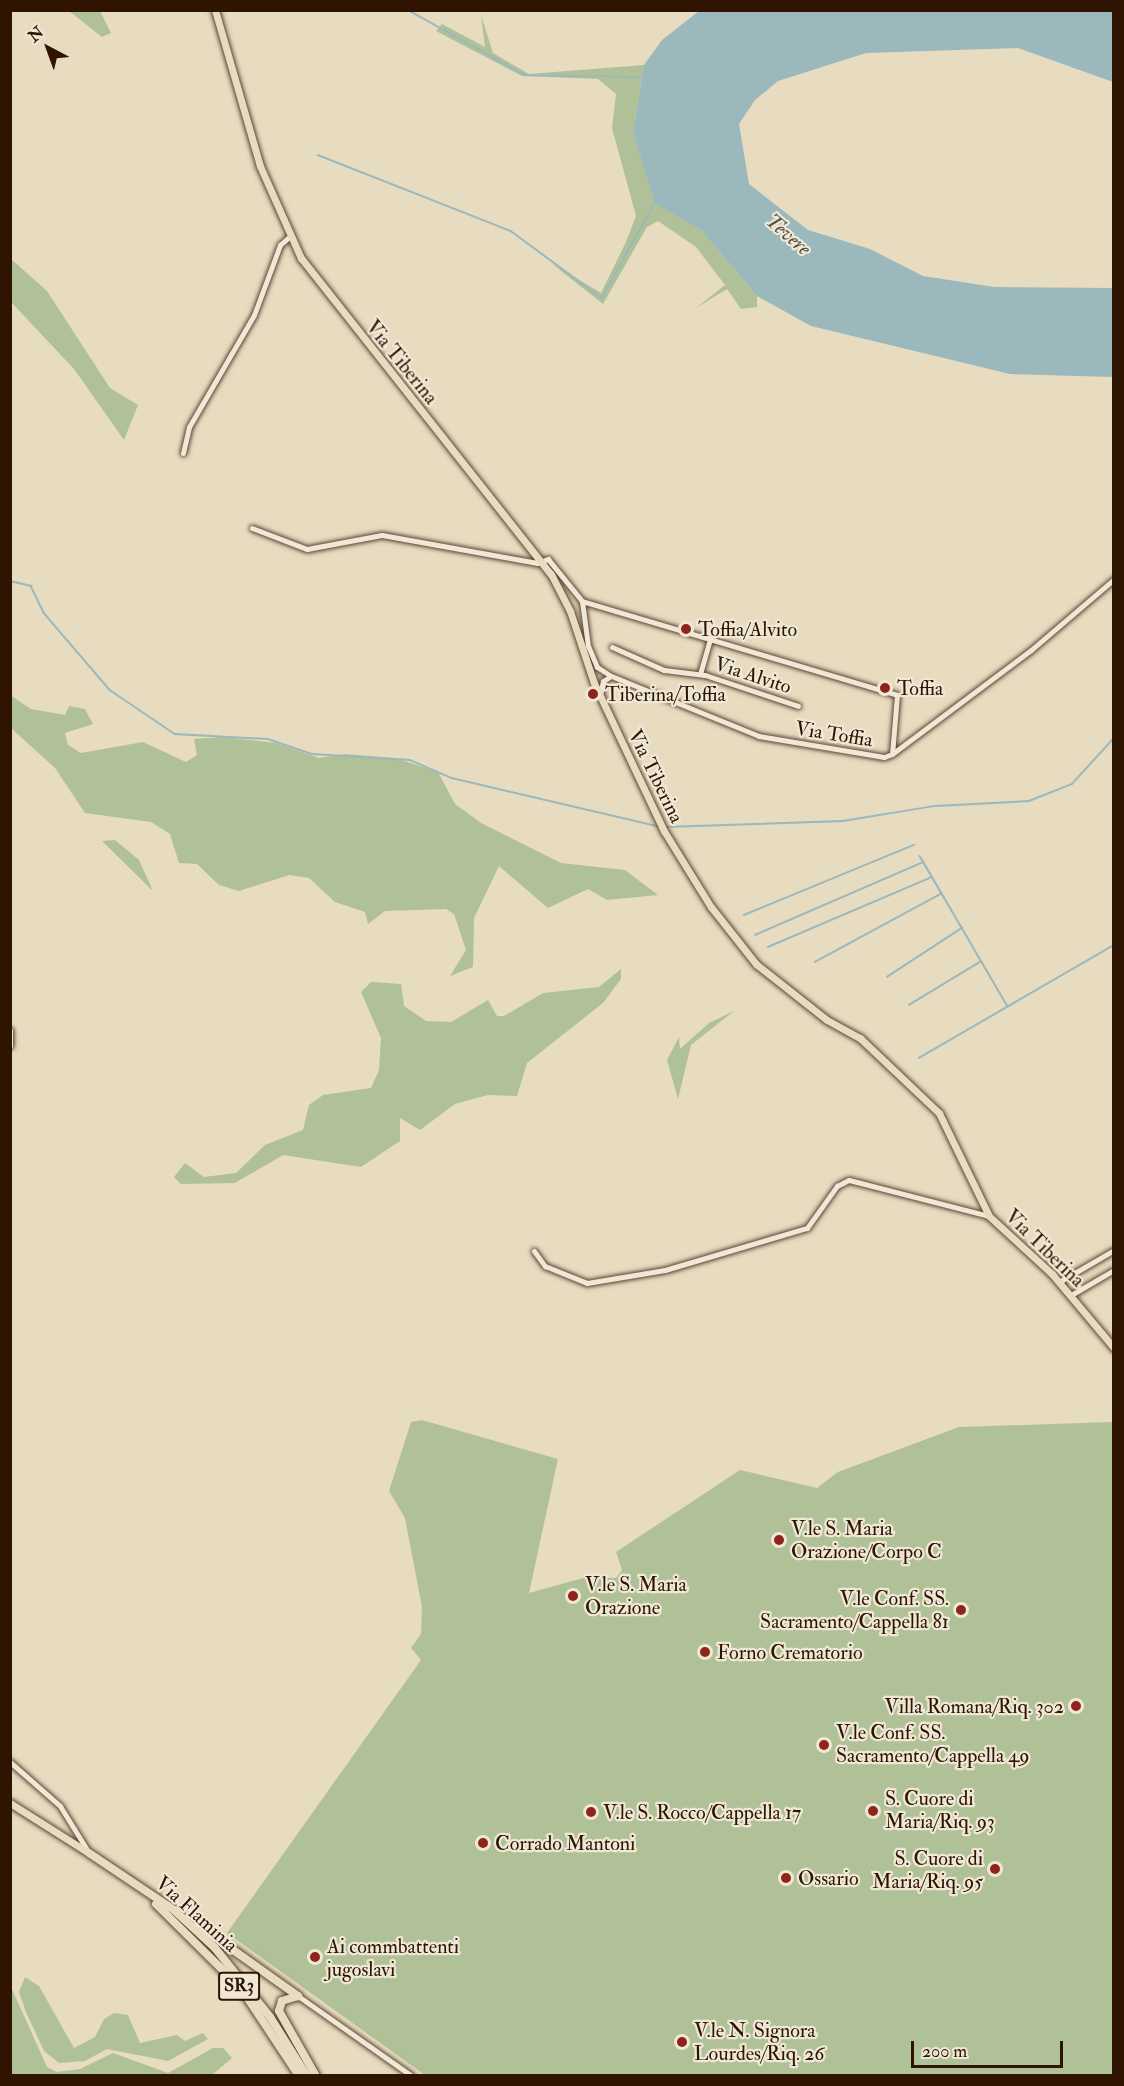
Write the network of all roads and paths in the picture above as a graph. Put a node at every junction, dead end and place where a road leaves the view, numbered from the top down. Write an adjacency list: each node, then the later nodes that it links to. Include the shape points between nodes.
1 (215, 10): 2 (main road, Via Tiberina, via 241,111)
2 (290, 236): 3 (street, via 280,244 254,315 189,427); 5 (main road, Via Tiberina, via 321,288)
3 (183, 453)
4 (252, 528): 5 (street, via 307,549 382,535)
5 (541, 562): 7 (street, via 550,560); 13 (main road, Via Tiberina, via 570,611)
6 (1113, 579): 16 (street, via 1031,650)
7 (582, 601): 8 (street, Via Toffia); 11 (street, via 588,646 597,667)
8 (710, 638): 10 (street, Via Alvito); 16 (street, Via Toffia, via 897,694)
9 (612, 647): 10 (street, via 664,670)
10 (700, 674): 15 (street, Via Alvito)
11 (611, 676): 12 (street); 16 (street, Via Toffia, via 759,736 884,757)
12 (603, 681): 13 (street); 14 (street)
13 (594, 683): 14 (main road, Via Tiberina)
14 (600, 697): 19 (main road, Via Tiberina, via 664,831 711,907 756,964 827,1020 860,1038 939,1113)
15 (798, 706)
16 (892, 754)
17 (10, 1030): 18 (street)
18 (10, 1046)
19 (989, 1216): 21 (street, via 849,1180 837,1186 807,1228 665,1270 587,1283 545,1266); 23 (main road, Via Tiberina)
20 (1113, 1250): 23 (street)
21 (534, 1251)
22 (1113, 1270): 24 (street)
23 (1059, 1282): 24 (main road, Via Tiberina)
24 (1071, 1295): 25 (main road, Via Tiberina)
25 (1113, 1348)
26 (10, 1762): 28 (street, via 60,1806)
27 (11, 1804): 28 (main road, Via Flaminia / SR3)
28 (89, 1853): 29 (highway, Via Flaminia / SR3); 31 (highway, Via Flaminia / SR3, via 214,1957)
29 (174, 1910): 30 (highway); 32 (highway, Via Flaminia / SR3, via 243,1980)
30 (298, 1996): 33 (highway, via 282,2001 279,2011); 34 (street)
31 (299, 2076)
32 (307, 2076)
33 (316, 2076)
34 (412, 2076)

